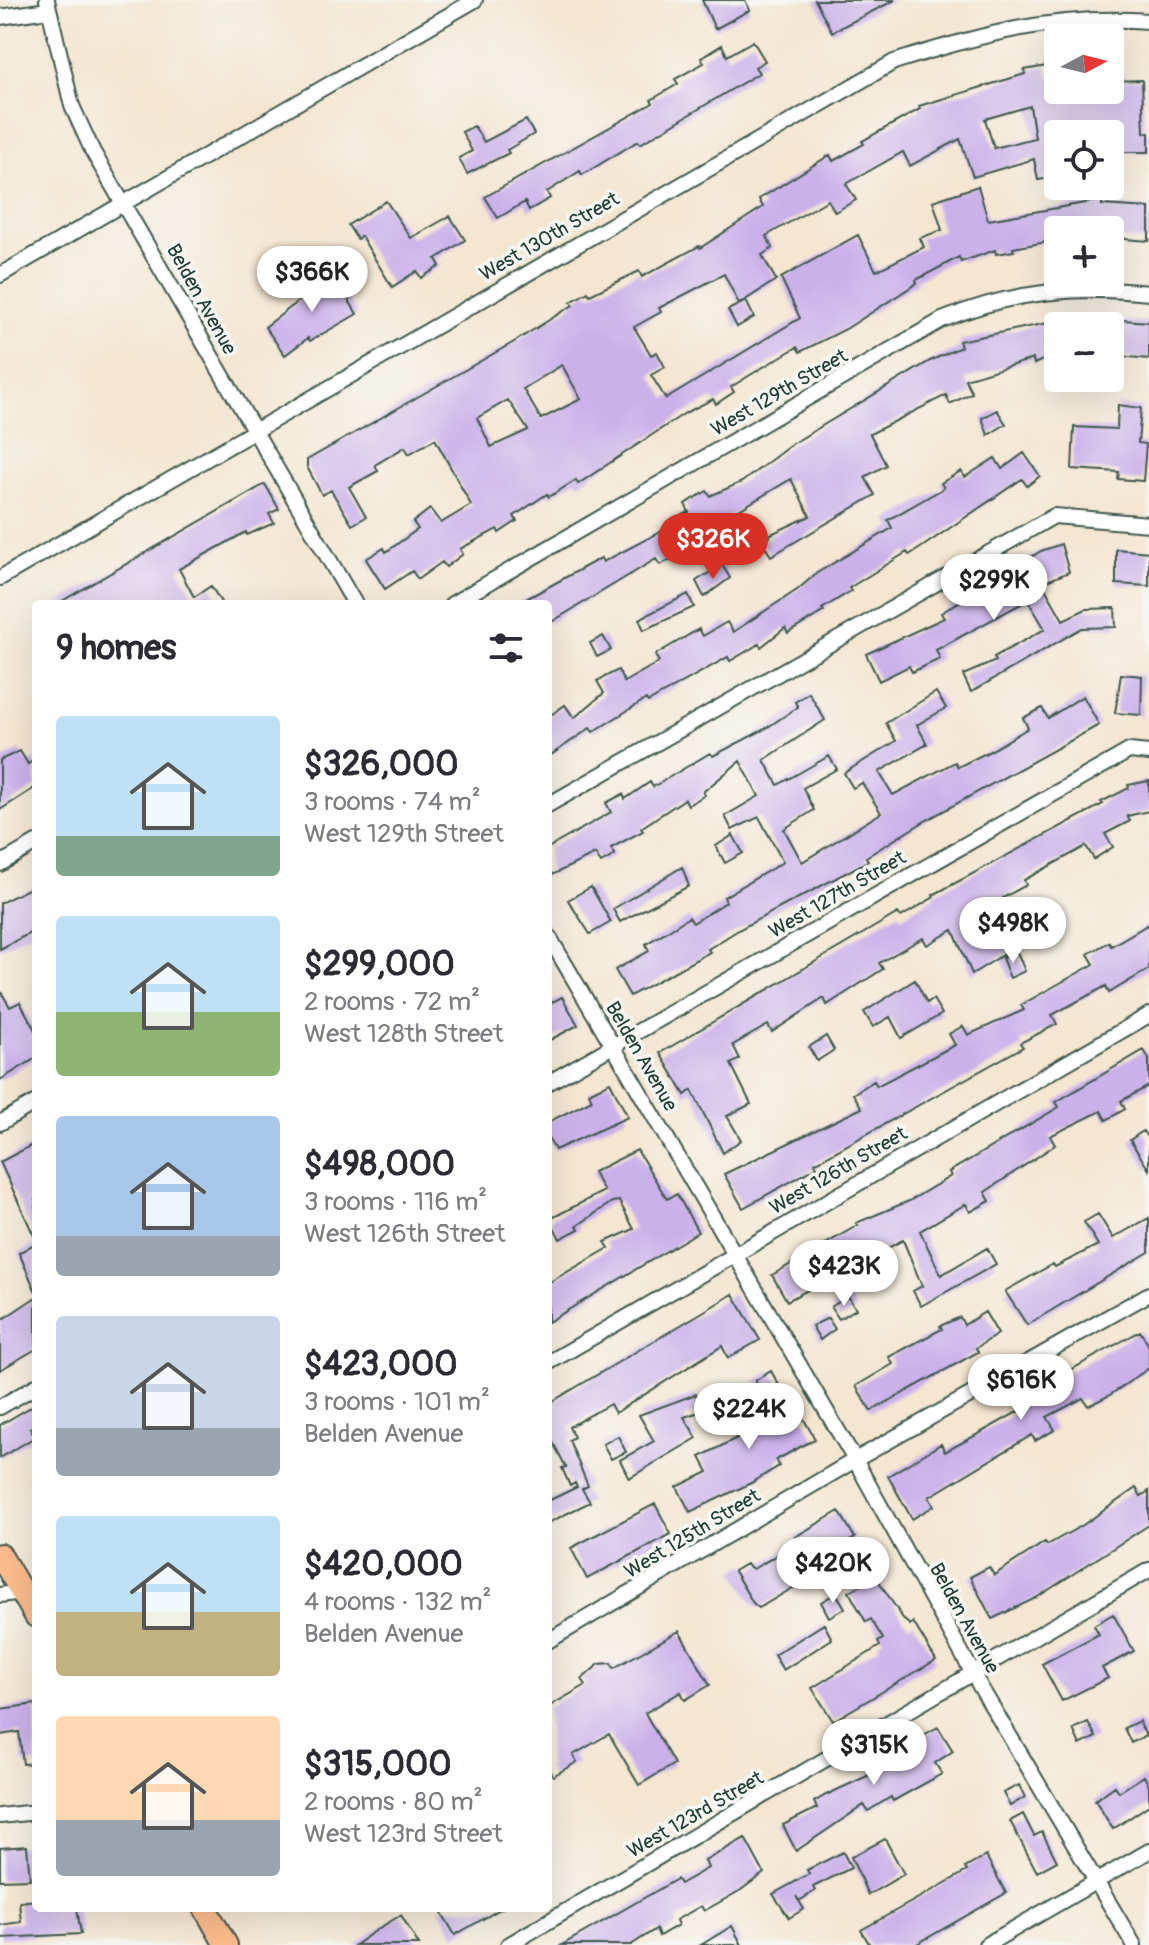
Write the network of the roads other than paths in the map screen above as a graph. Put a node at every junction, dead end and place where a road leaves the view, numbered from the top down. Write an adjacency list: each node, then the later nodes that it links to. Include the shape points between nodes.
1 (475, 0): 5 (street)
2 (48, 5): 3 (street); 5 (street, Belden Avenue, via 72,106)
3 (0, 17)
4 (1149, 21): 8 (street, West 130th Street, via 1110,18 1023,25 894,62)
5 (125, 202): 6 (street); 8 (street, Belden Avenue)
6 (0, 275)
7 (1149, 293): 12 (street, West 129th Street, via 1101,288 1035,292 986,302 942,320)
8 (253, 430): 10 (street, West 130th Street); 11 (street, Belden Avenue)
9 (1149, 524): 14 (street, via 1054,516)
10 (0, 578)
11 (353, 600)
12 (459, 600)
13 (1149, 753): 19 (street, West 127th Street, via 1129,751)
14 (552, 803)
15 (32, 845): 16 (street)
16 (0, 864)
17 (552, 942): 19 (street, Belden Avenue)
18 (1149, 1015): 23 (street, West 126th Street)
19 (613, 1045): 20 (street, West 127th Street); 23 (street, Belden Avenue)
20 (552, 1081)
21 (32, 1104): 22 (street)
22 (0, 1123)
23 (735, 1253): 25 (street, West 126th Street); 28 (street, Belden Avenue)
24 (1149, 1294): 28 (street, West 125th Street)
25 (552, 1361)
26 (32, 1388): 27 (street)
27 (0, 1407)
28 (855, 1460): 33 (street, West 125th Street); 34 (street, Belden Avenue)
29 (0, 1555): 31 (main road)
30 (1149, 1570): 34 (street, West 123rd Street)
31 (11, 1594): 32 (main road)
32 (32, 1612)
33 (552, 1639)
34 (973, 1673): 38 (street, Belden Avenue); 41 (street, West 123rd Street)
35 (32, 1812): 36 (street)
36 (0, 1816)
37 (1149, 1851): 38 (street)
38 (1095, 1879): 42 (street); 43 (street, Belden Avenue)
39 (207, 1912): 40 (main road)
40 (226, 1945)
41 (508, 1945)
42 (986, 1945)
43 (1134, 1945)

